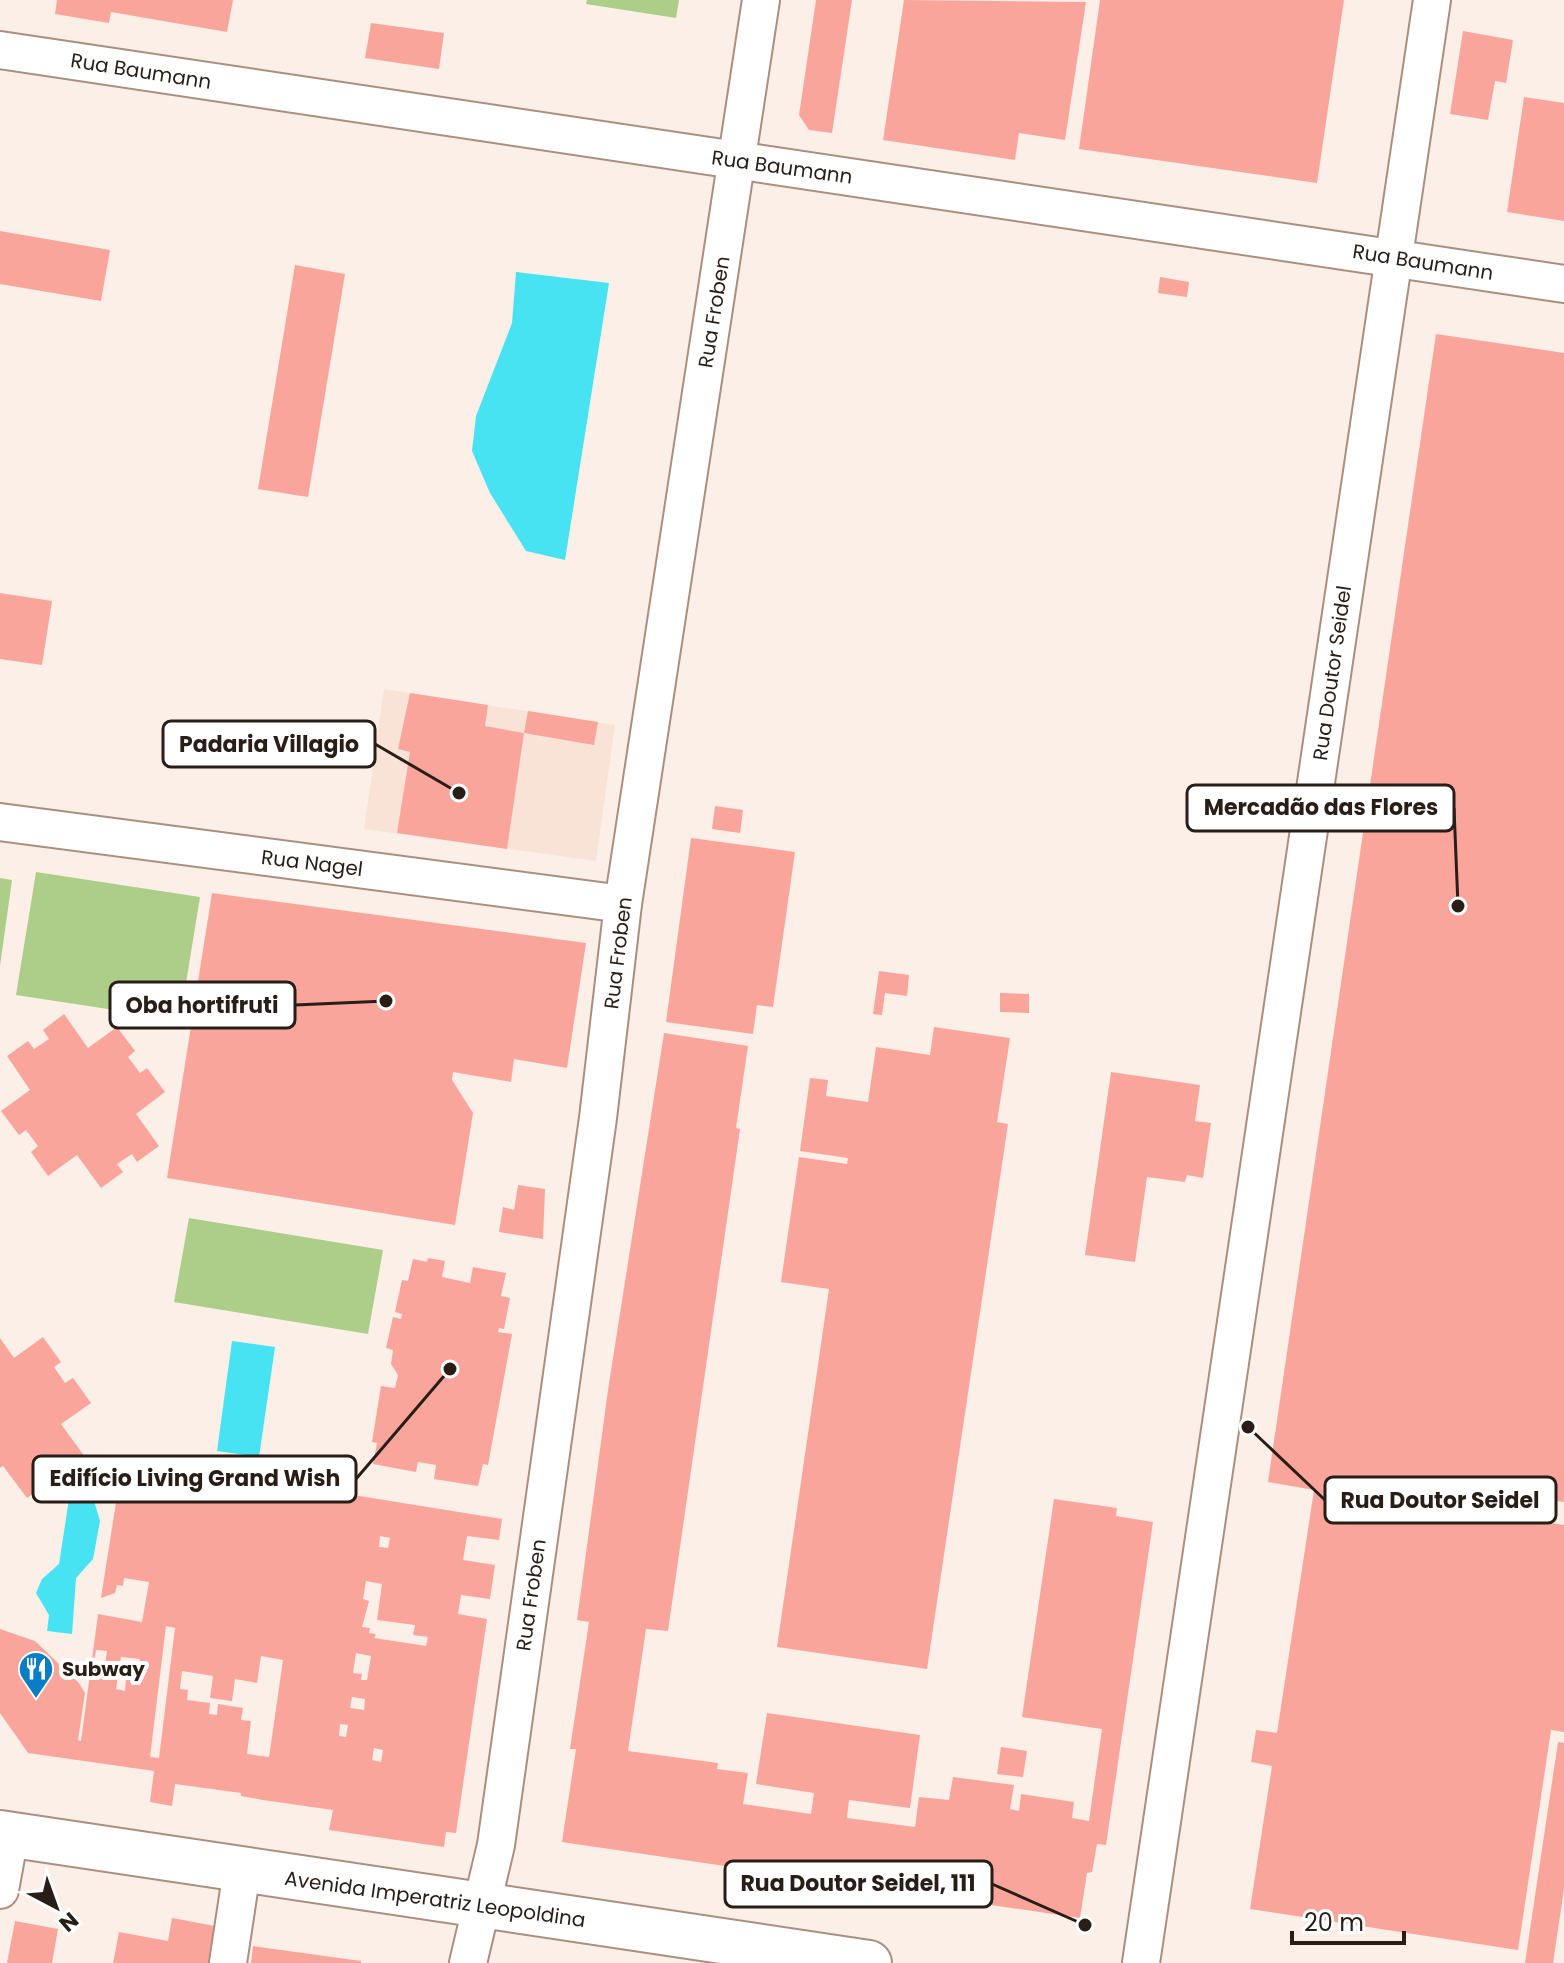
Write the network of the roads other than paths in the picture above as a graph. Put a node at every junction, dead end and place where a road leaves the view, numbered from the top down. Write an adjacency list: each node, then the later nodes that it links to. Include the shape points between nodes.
1 (761, 0): 4 (street, Rua Froben)
2 (1432, 0): 5 (street, Rua Doutor Seidel)
3 (0, 50): 4 (street, Rua Baumann)
4 (737, 160): 5 (street, Rua Baumann); 8 (street, Rua Froben)
5 (1394, 257): 6 (street, Rua Baumann); 16 (street, Rua Doutor Seidel)
6 (1564, 284)
7 (0, 822): 8 (street, Rua Nagel)
8 (623, 904): 12 (street, Rua Froben, via 496,1845)
9 (5, 1834): 10 (main road, Avenida Imperatriz Leopoldina); 11 (street)
10 (242, 1870): 12 (main road, Avenida Imperatriz Leopoldina); 13 (street)
11 (0, 1890)
12 (479, 1905): 14 (street, Rua Froben); 15 (main road, Avenida Imperatriz Leopoldina)
13 (228, 1963)
14 (468, 1963)
15 (869, 1963)
16 (1141, 1963)

